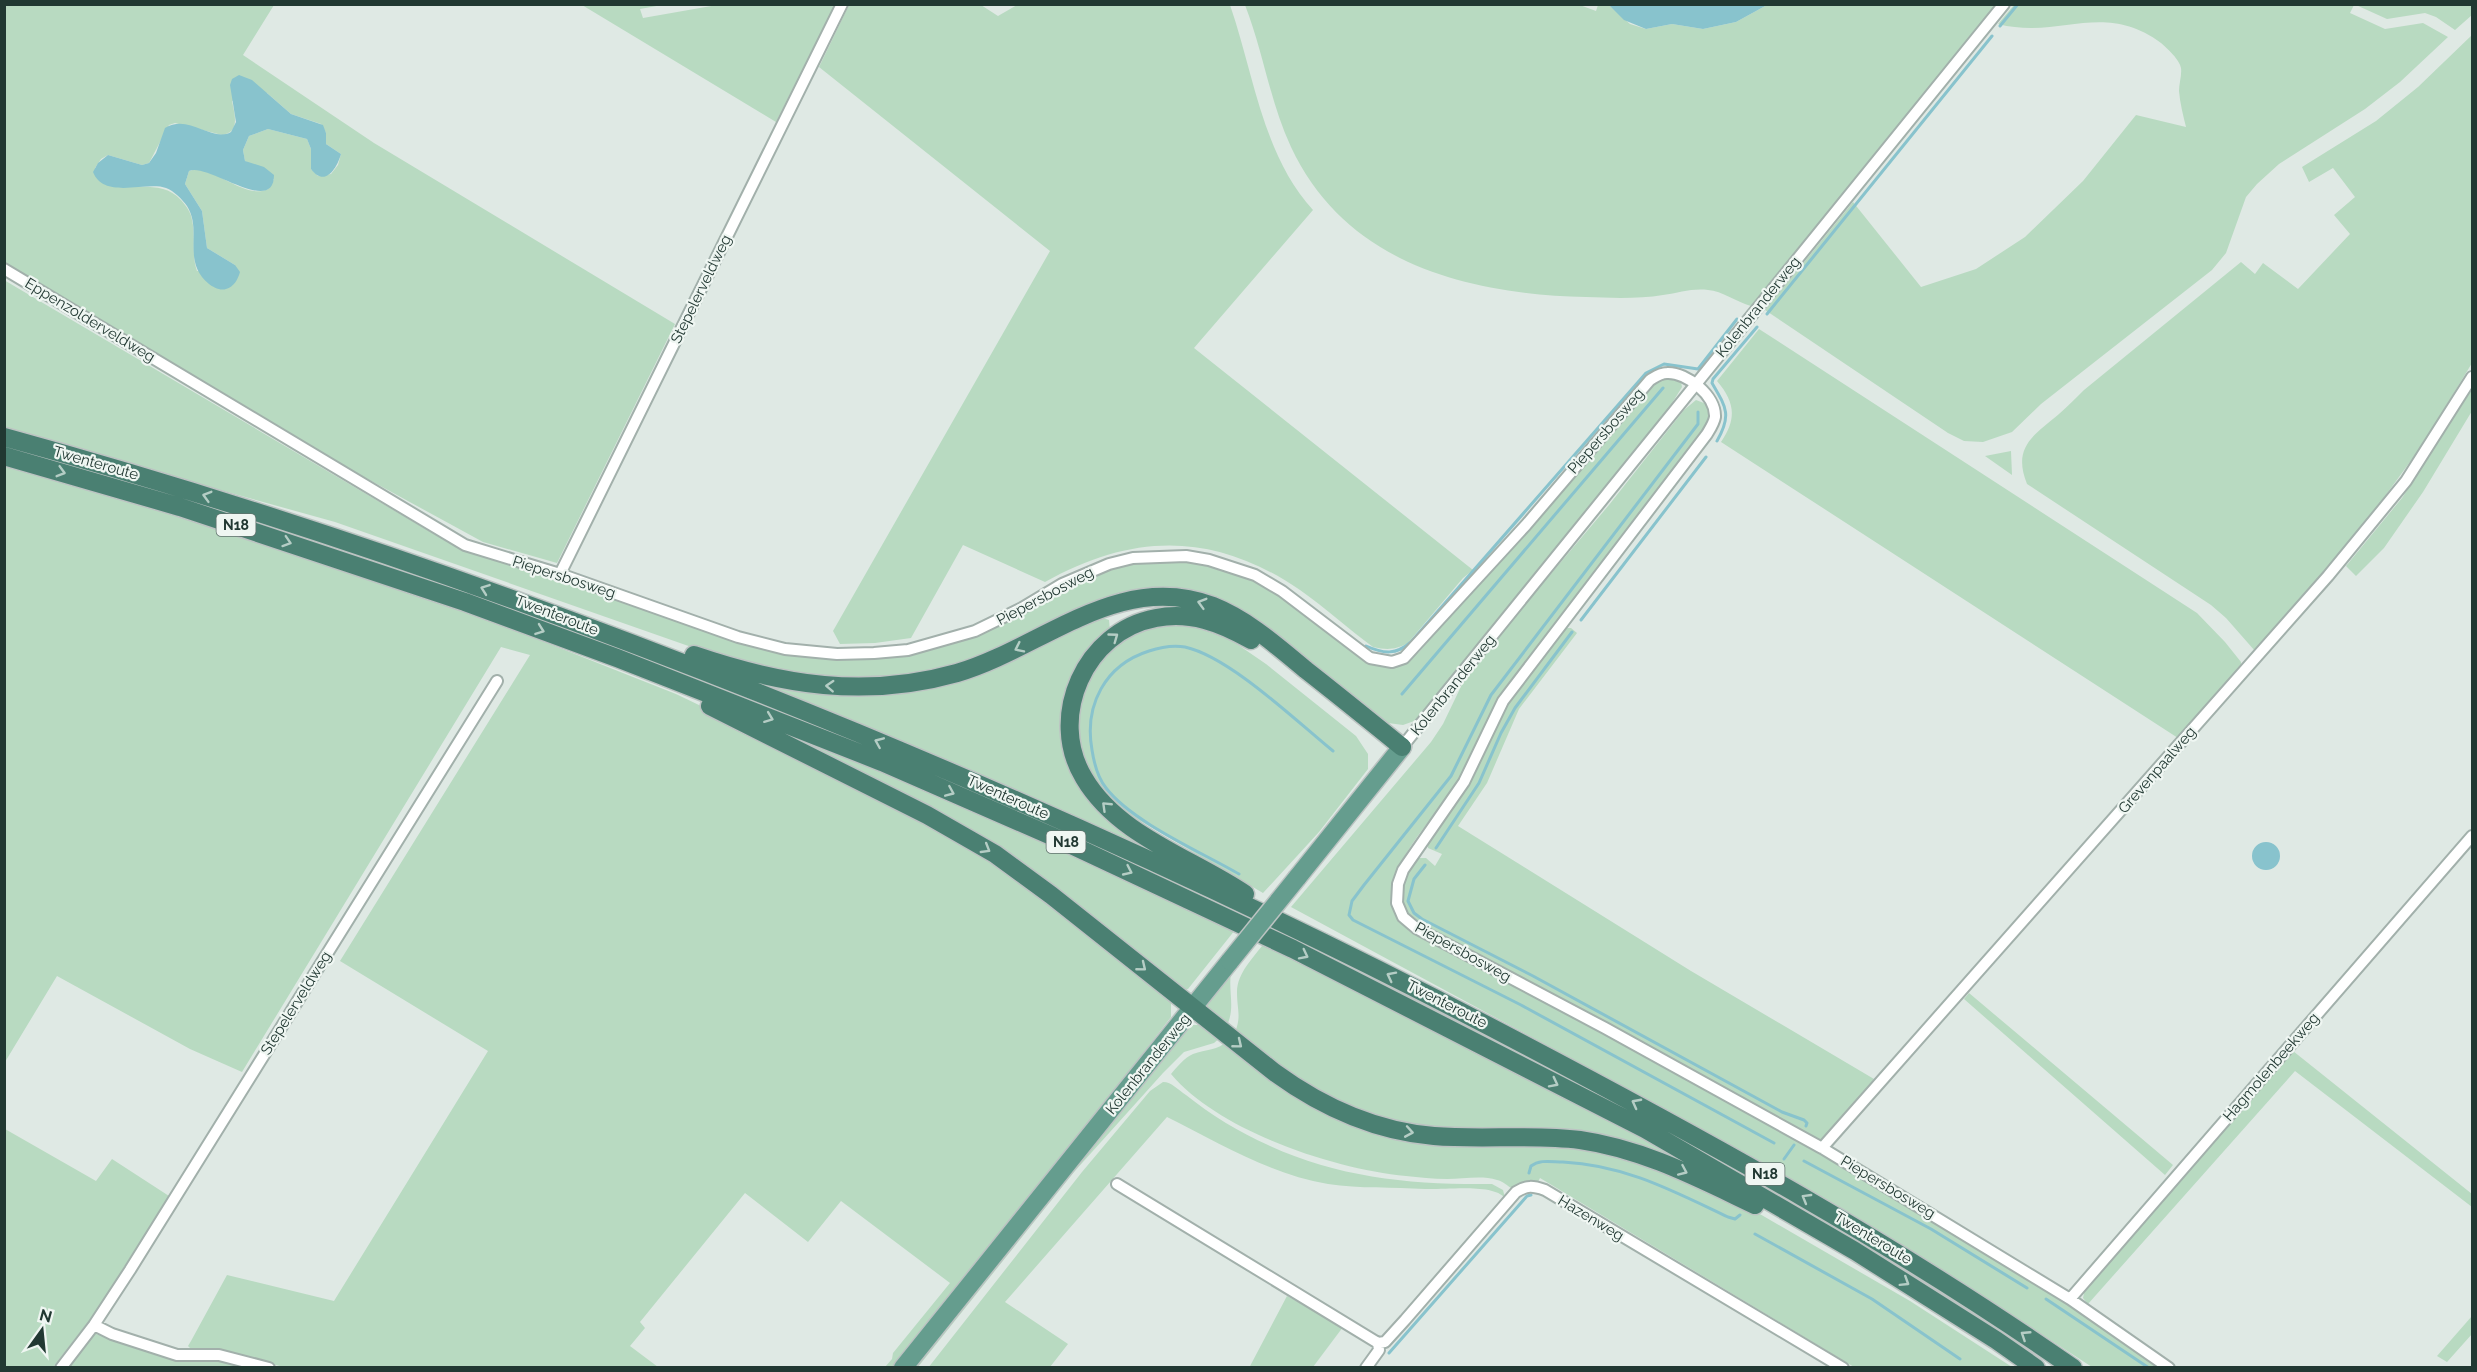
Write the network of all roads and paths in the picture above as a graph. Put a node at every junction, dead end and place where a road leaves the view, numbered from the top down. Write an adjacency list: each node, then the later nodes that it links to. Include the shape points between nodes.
1 (842, 4): 9 (street, Stepelerveldweg)
2 (2004, 4): 6 (street, Kolenbranderweg)
3 (4, 269): 4 (street, Eppenzolderveldweg)
4 (175, 372): 9 (street, Piepersbosweg, via 465,545)
5 (2472, 377): 17 (street, Grevenpaalweg, via 2406,481 2328,576)
6 (1696, 384): 9 (street, Piepersbosweg, via 1667,373 1650,380 1417,646 1404,658 1392,662 1361,653 1282,591 1255,575 1186,556 1133,558 1109,564 1062,584 975,631 908,650 874,653 785,649 738,637); 13 (street, Kolenbranderweg); 17 (street, Piepersbosweg, via 1712,405 1715,416 1707,434 1503,701 1464,782 1403,870 1397,903 1403,917 1430,937)
7 (4, 437): 10 (highway, Twenteroute / N18, one-way to 7, via 263,512)
8 (4, 456): 11 (highway, Twenteroute / N18, one-way to 11, via 351,562)
9 (560, 574)
10 (540, 608): 13 (highway, N18, one-way to 10, via 1249,625 1212,606 1178,597 1141,597 1117,602 997,658 957,672 858,687 780,680 614,627); 15 (highway, Twenteroute / N18, one-way to 10, via 979,784)
11 (617, 658): 16 (highway, N18, one-way to 16, via 927,815 995,854); 19 (highway, Twenteroute / N18, one-way to 19, via 892,766 1228,918 1645,1129)
12 (497, 681): 21 (street, Stepelerveldweg)
13 (1399, 751): 15 (highway, N18, one-way to 13, via 1237,888 1140,833 1094,793 1076,764 1070,739 1071,706 1082,672 1112,637 1140,622 1172,616 1204,619 1252,641); 16 (main road, Kolenbranderweg, bridge)
14 (2472, 836): 20 (street, Hagmolenbeekweg)
15 (1297, 928): 29 (highway, Twenteroute / N18, one-way to 15, via 1923,1268 1782,1184 1444,1002)
16 (1193, 1007): 19 (highway, N18, one-way to 19, via 1294,1087 1356,1118 1433,1136 1550,1137 1640,1154 1692,1174); 25 (main road, Kolenbranderweg)
17 (1822, 1148): 20 (street, Piepersbosweg)
18 (1117, 1184): 22 (street)
19 (1855, 1251): 28 (highway, Twenteroute / N18, one-way to 28)
20 (2070, 1299): 30 (street, Piepersbosweg)
21 (94, 1325): 23 (street, Stepelerveldweg); 24 (street, via 177,1355 219,1355)
22 (1378, 1343): 26 (street, via 1379,1350); 27 (street, Hazenweg, via 1385,1342 1399,1327 1516,1192 1524,1186 1534,1186)
23 (61, 1368)
24 (269, 1368)
25 (903, 1368)
26 (1366, 1368)
27 (1843, 1368)
28 (2036, 1368)
29 (2073, 1368)
30 (2169, 1368)

